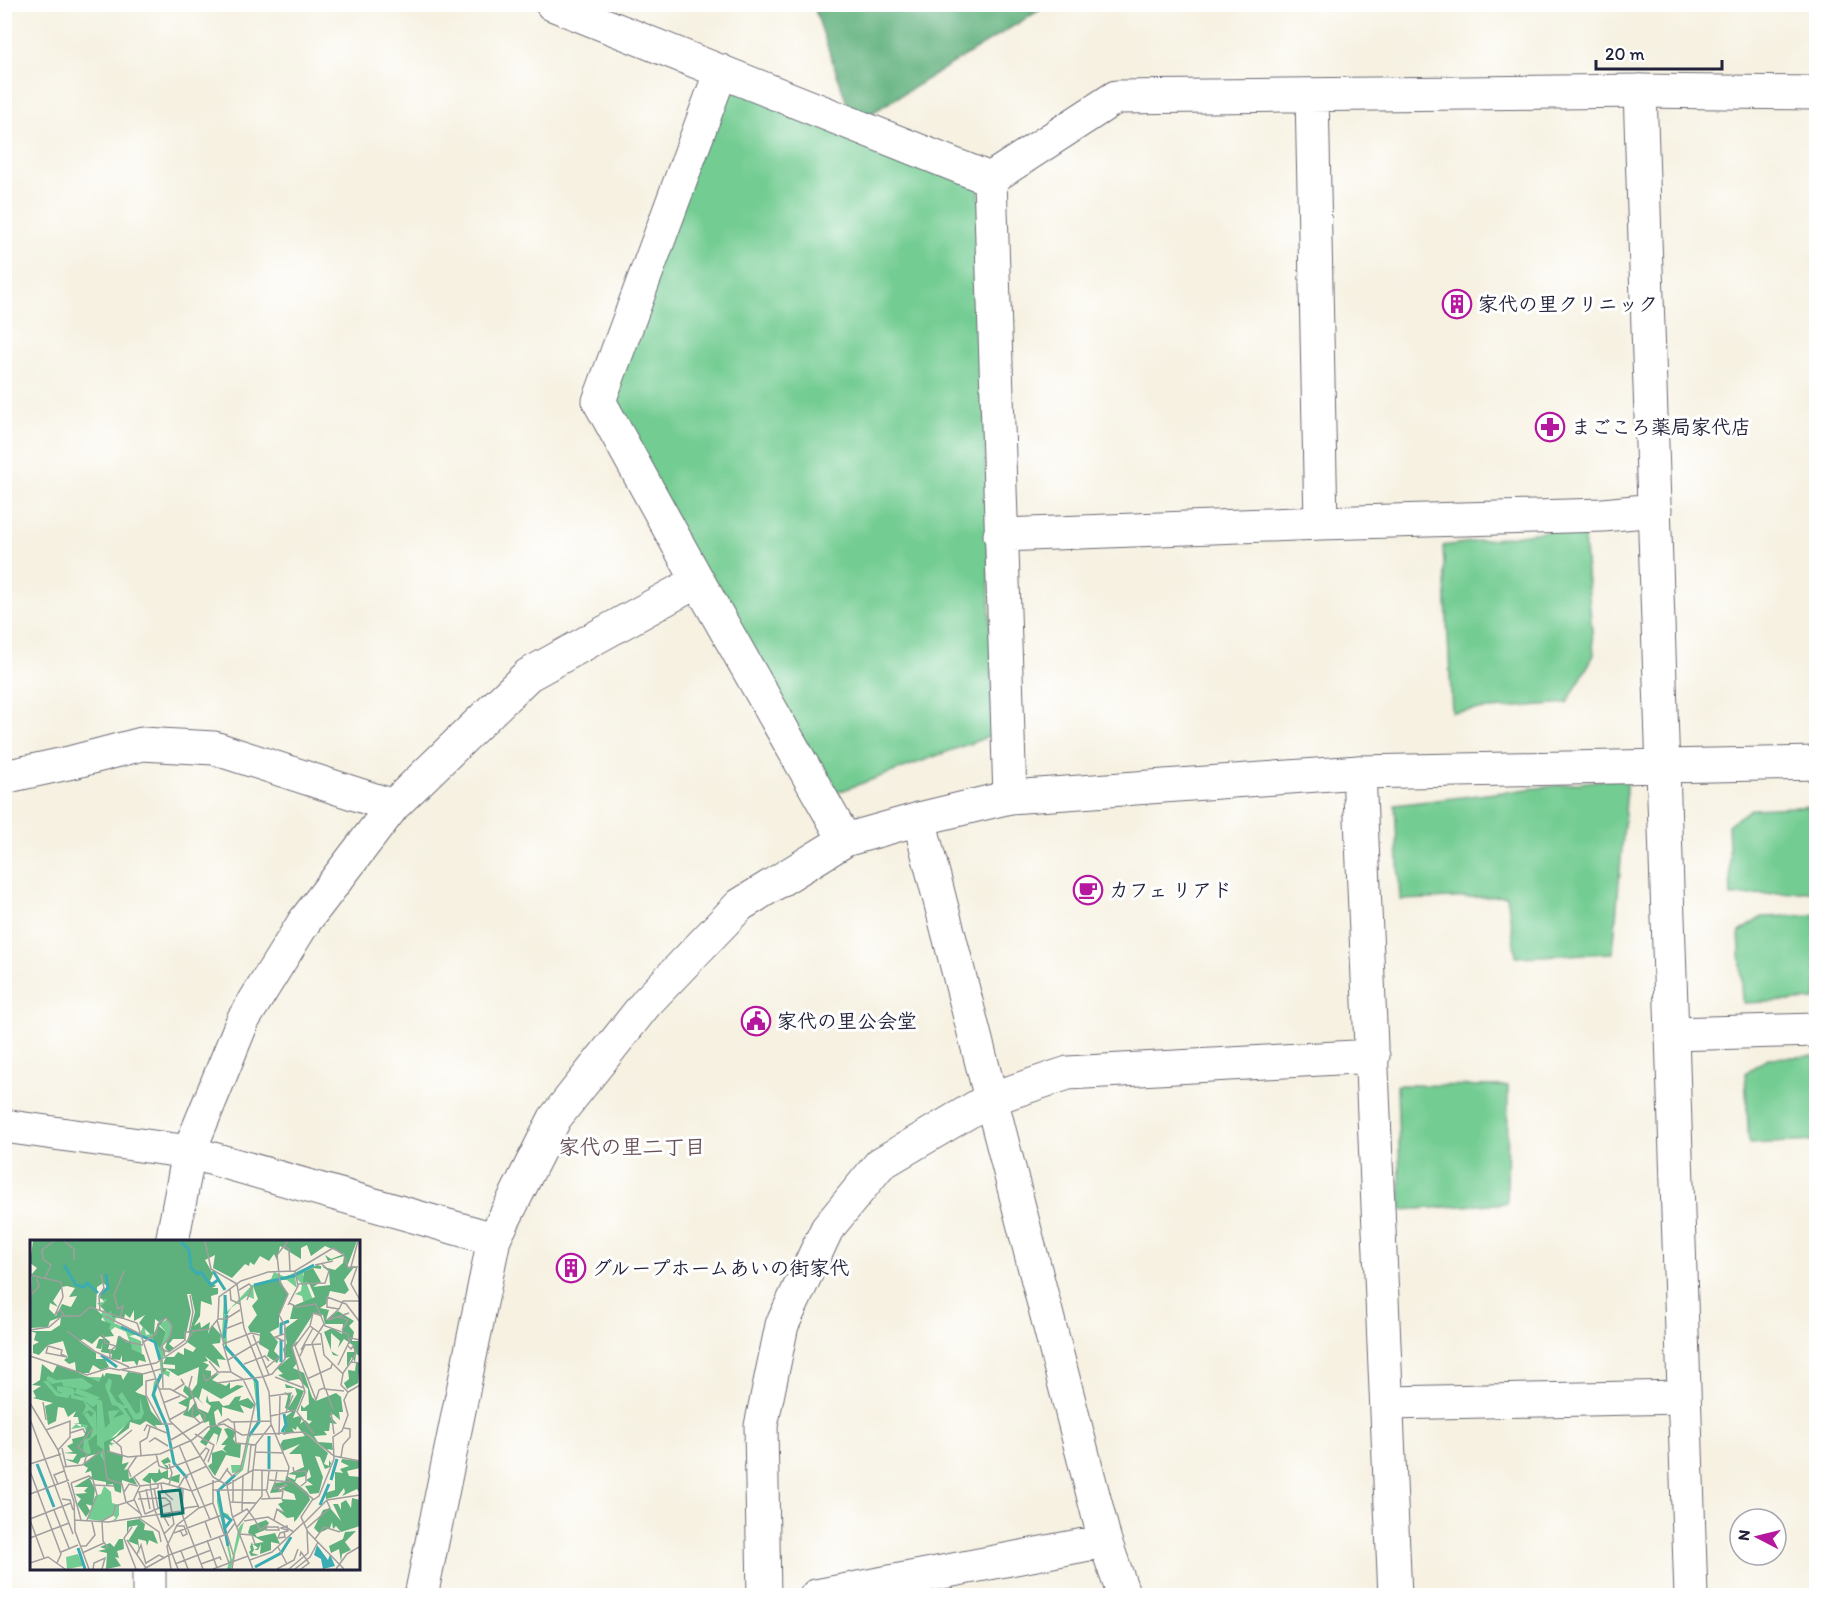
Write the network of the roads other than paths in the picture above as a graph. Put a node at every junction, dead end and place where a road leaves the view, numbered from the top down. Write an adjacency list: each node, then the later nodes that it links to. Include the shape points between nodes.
1 (552, 4): 2 (street)
2 (721, 71): 6 (street); 10 (street, via 599,401)
3 (1640, 91): 4 (street); 5 (street); 7 (street)
4 (1816, 93)
5 (1312, 95): 6 (street, via 1116,97); 8 (street)
6 (990, 179): 9 (street)
7 (1655, 510): 8 (street); 12 (street)
8 (1322, 523): 9 (street)
9 (1000, 535): 15 (street)
10 (698, 581): 16 (street, via 528,675); 18 (street)
11 (1816, 763): 12 (street)
12 (1661, 767): 13 (street); 20 (street)
13 (1359, 772): 15 (street); 21 (street)
14 (4, 777): 16 (street, via 142,744 214,748)
15 (1010, 797): 17 (street)
16 (393, 806): 24 (street, via 304,922 243,1020)
17 (919, 819): 18 (street); 22 (street)
18 (845, 840): 25 (street, via 740,904 647,1002 555,1118)
19 (1816, 1030): 20 (street)
20 (1672, 1034): 27 (street)
21 (1373, 1056): 22 (street, via 1068,1073); 28 (street)
22 (990, 1099): 29 (street); 34 (street, via 880,1164 827,1229 787,1314 761,1426)
23 (4, 1126): 24 (street)
24 (189, 1152): 25 (street); 26 (street)
25 (494, 1239): 33 (street)
26 (172, 1240)
27 (1683, 1397): 28 (street); 38 (street)
28 (1388, 1403): 37 (street)
29 (1105, 1541): 31 (street); 36 (street)
30 (149, 1570): 32 (street)
31 (901, 1588): 35 (street)
32 (149, 1596)
33 (422, 1596)
34 (764, 1596)
35 (816, 1596)
36 (1124, 1596)
37 (1395, 1596)
38 (1691, 1596)

